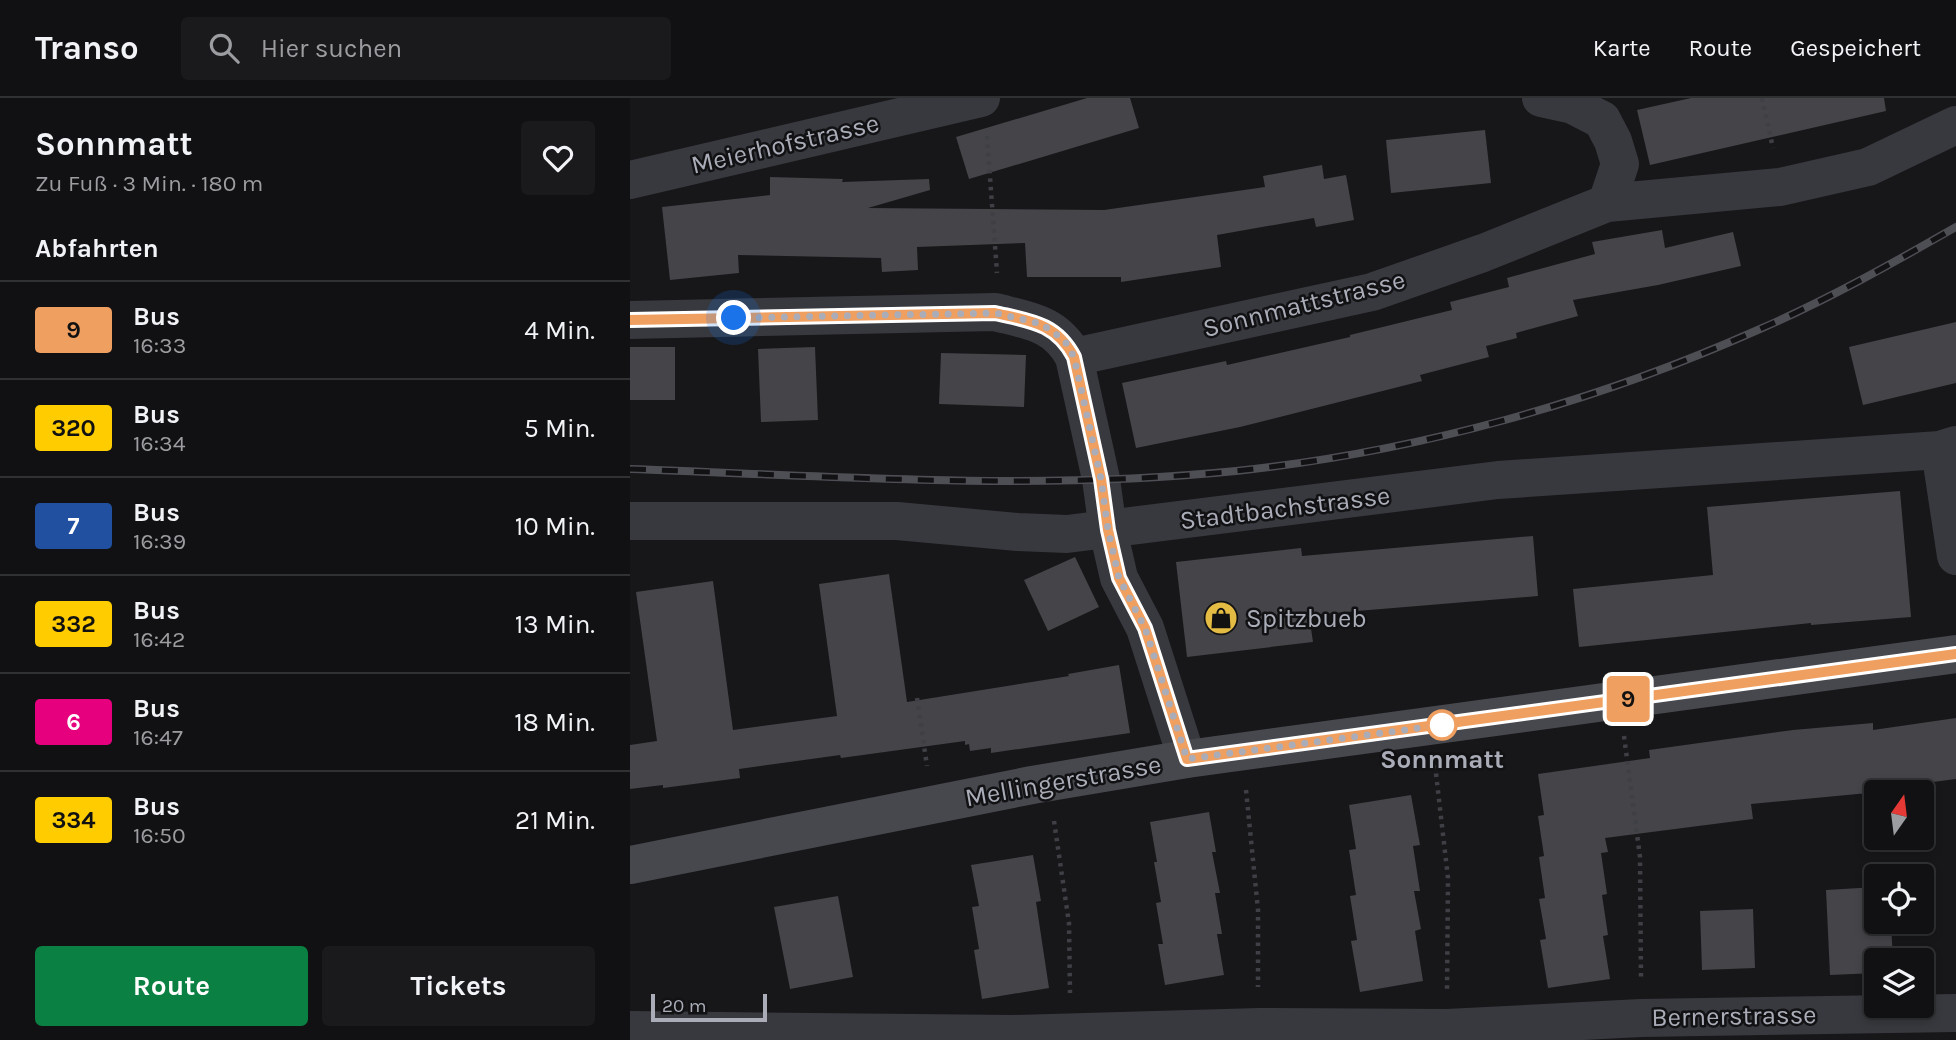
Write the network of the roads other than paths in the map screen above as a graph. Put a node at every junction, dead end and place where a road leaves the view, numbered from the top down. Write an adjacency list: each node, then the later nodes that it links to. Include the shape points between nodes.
1 (1541, 98): 5 (street, via 1573,104 1602,120 1620,164)
2 (983, 111): 4 (street, Meierhofstrasse)
3 (1956, 125): 5 (street, Sonnmattstrasse, via 1868,167 1780,187)
4 (630, 180)
5 (1607, 203): 7 (street, Sonnmattstrasse, via 1373,292)
6 (630, 320): 7 (street, via 995,313 1042,324 1065,341)
7 (1074, 357): 10 (street)
8 (1948, 447): 10 (street, Stadtbachstrasse, via 1498,480); 11 (street, Stadtbachstrasse)
9 (630, 521): 10 (street, Stadtbachstrasse, via 897,520 1018,532)
10 (1108, 530): 13 (street, via 1119,578 1145,628)
11 (1956, 556)
12 (1956, 654): 13 (main road, Mellingerstrasse)
13 (1187, 759): 14 (main road, Mellingerstrasse)
14 (630, 865)
15 (1956, 1013): 16 (street, Bernerstrasse, via 1641,1018 1447,1028 1259,1027 1013,1034)
16 (630, 1030)

